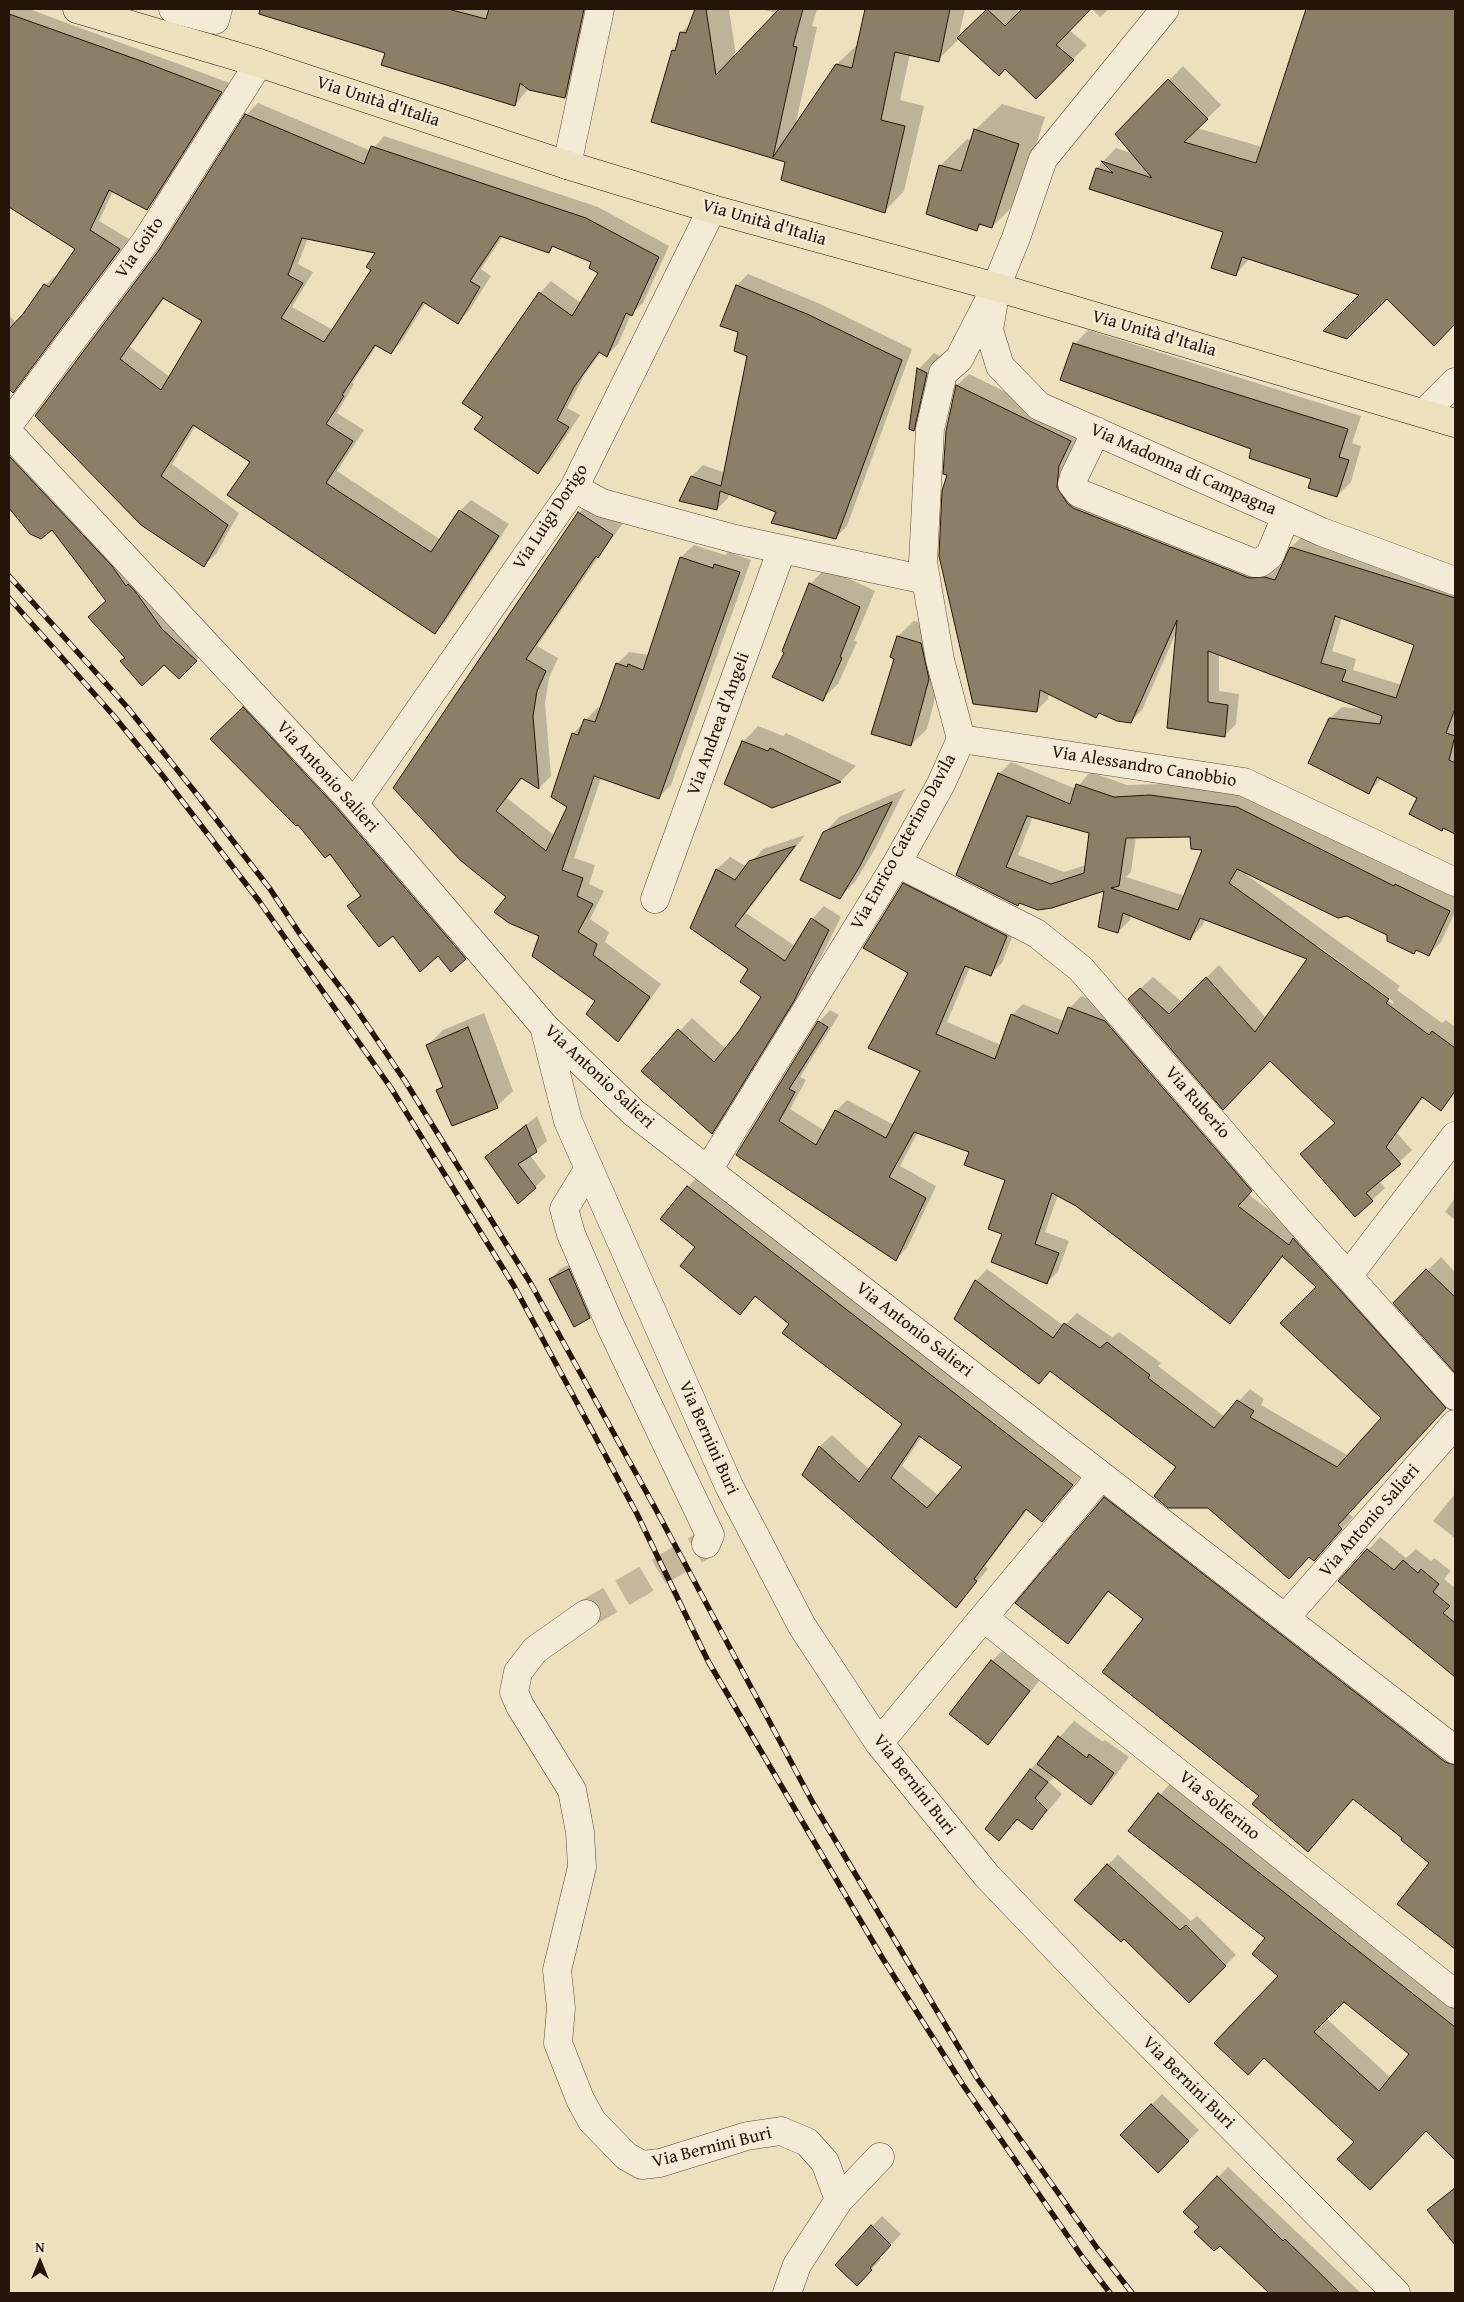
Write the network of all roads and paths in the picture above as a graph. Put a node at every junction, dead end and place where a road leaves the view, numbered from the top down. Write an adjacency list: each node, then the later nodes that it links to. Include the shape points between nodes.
1 (77, 9): 7 (main road, Via Unità d'Italia)
2 (173, 9): 3 (street, via 215,20)
3 (218, 9)
4 (226, 9): 7 (street)
5 (600, 9): 9 (street)
6 (1165, 9): 11 (street, via 1043,159)
7 (214, 49): 8 (main road, Via Unità d'Italia)
8 (259, 63): 9 (main road, Via Unità d'Italia); 17 (street, Via Goito, via 146,241)
9 (567, 165): 10 (main road, Via Unità d'Italia)
10 (712, 209): 11 (main road, Via Unità d'Italia); 20 (street, Via Luigi Dorigo)
11 (996, 286): 12 (street, Via Enrico Caterino Davila); 13 (street, Via Madonna di Campagna, via 989,330); 15 (main road, Via Unità d'Italia)
12 (959, 359): 13 (street); 23 (street, Via Enrico Caterino Davila, via 943,373 930,429 923,562)
13 (1000, 366): 18 (street, Via Madonna di Campagna, via 1039,406)
14 (1455, 382): 15 (street)
15 (1424, 413): 16 (main road, Via Unità d'Italia)
16 (1455, 423)
17 (9, 424)
18 (1096, 431): 21 (street, Via Madonna di Campagna); 21 (street, via 1072,484 1079,493 1254,563 1260,563 1270,555)
19 (9, 433): 26 (street, Via Antonio Salieri)
20 (574, 488): 22 (street, via 602,503); 26 (street, Via Luigi Dorigo)
21 (1286, 516): 24 (street, Via Madonna di Campagna)
22 (782, 550): 23 (street); 29 (street, Via Andrea d'Angeli)
23 (926, 580): 25 (street, Via Enrico Caterino Davila, via 940,660)
24 (1455, 581)
25 (961, 739): 27 (street, Via Enrico Caterino Davila, via 941,784); 28 (street, Via Alessandro Canobbio, via 1244,782)
26 (354, 804): 30 (street, Via Antonio Salieri)
27 (897, 863): 33 (street, Via Enrico Caterino Davila); 34 (street, Via Ruberio, via 1036,934 1080,969)
28 (1455, 882)
29 (655, 899)
30 (544, 1026): 32 (street, Via Bernini Buri, via 568,1121); 33 (street, Via Antonio Salieri, via 634,1113)
31 (1455, 1136): 34 (street)
32 (589, 1168): 38 (street, via 564,1209 571,1234 611,1327 710,1535); 42 (street, Via Bernini Buri, via 729,1486 802,1626)
33 (708, 1170): 37 (street, Via Antonio Salieri)
34 (1348, 1276): 35 (street, Via Ruberio)
35 (1455, 1396)
36 (1455, 1424): 41 (street, Via Antonio Salieri)
37 (1101, 1476): 40 (street); 41 (street, Via Antonio Salieri)
38 (706, 1544)
39 (586, 1614): 46 (street, Via Bernini Buri, via 535,1650 518,1672 514,1692 572,1790 580,1832 582,1867 557,1970 561,2008 558,2042 580,2099 592,2121 626,2156 642,2165 660,2163 747,2136 781,2131 807,2142 825,2162)
40 (984, 1618): 42 (street); 44 (street, Via Solferino)
41 (1285, 1618): 43 (street, Via Antonio Salieri)
42 (879, 1743): 48 (street, Via Bernini Buri, via 994,1883 1099,1994)
43 (1455, 1750)
44 (1455, 1994)
45 (880, 2157): 46 (street)
46 (839, 2200): 47 (street, via 797,2266)
47 (787, 2293)
48 (1396, 2293)

